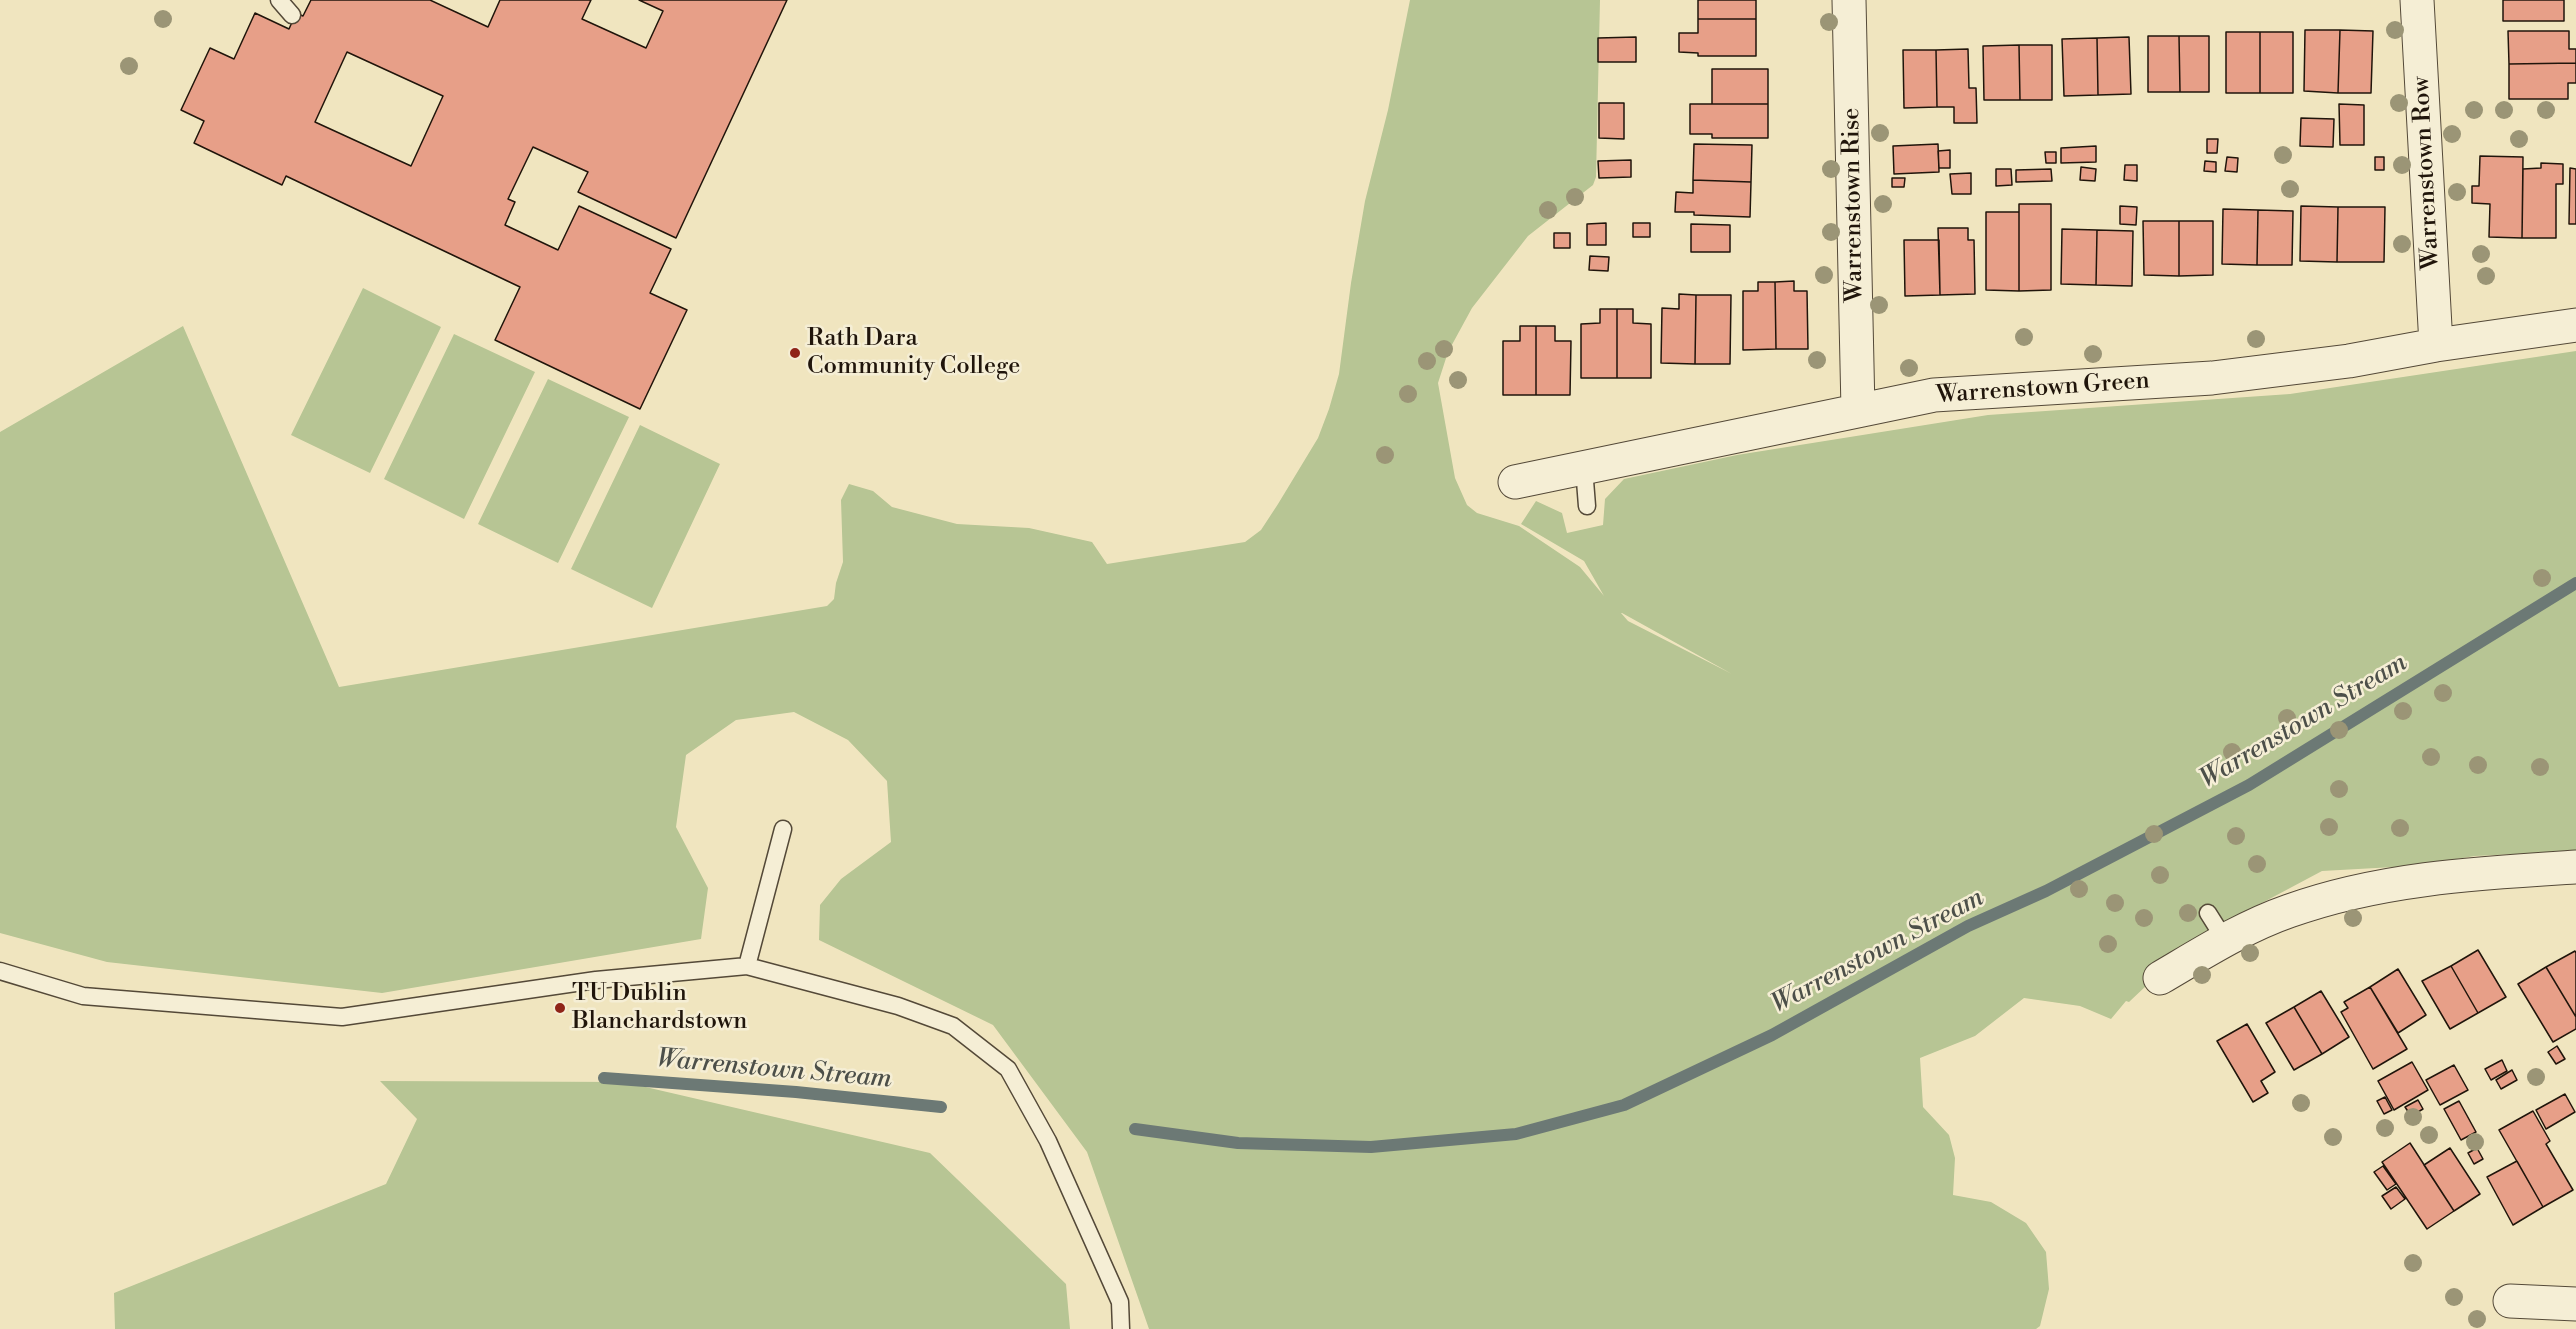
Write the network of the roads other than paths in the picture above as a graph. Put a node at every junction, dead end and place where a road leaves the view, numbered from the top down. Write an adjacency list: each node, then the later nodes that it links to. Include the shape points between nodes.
1 (279, 0): 4 (lane)
2 (1849, 0): 7 (street, Warrenstown Rise)
3 (2417, 0): 6 (street, Warrenstown Row)
4 (292, 15)
5 (2576, 326): 6 (street, Warrenstown Green)
6 (2436, 345): 7 (street, Warrenstown Green, via 2349,361 2212,378 1934,395)
7 (1858, 410): 8 (street, Warrenstown Green)
8 (1584, 468): 9 (street, Warrenstown Green); 10 (lane)
9 (1515, 482)
10 (1587, 506)
11 (783, 829): 13 (lane)
12 (2576, 867): 15 (street, via 2430,878 2368,888 2287,912 2216,926)
13 (747, 966): 14 (lane, via 596,980 342,1017 83,996); 18 (lane, via 898,1006 953,1026 1008,1069 1048,1141 1120,1302)
14 (0, 971)
15 (2160, 978)
16 (2510, 1301): 17 (street)
17 (2576, 1304)
18 (1121, 1329)

